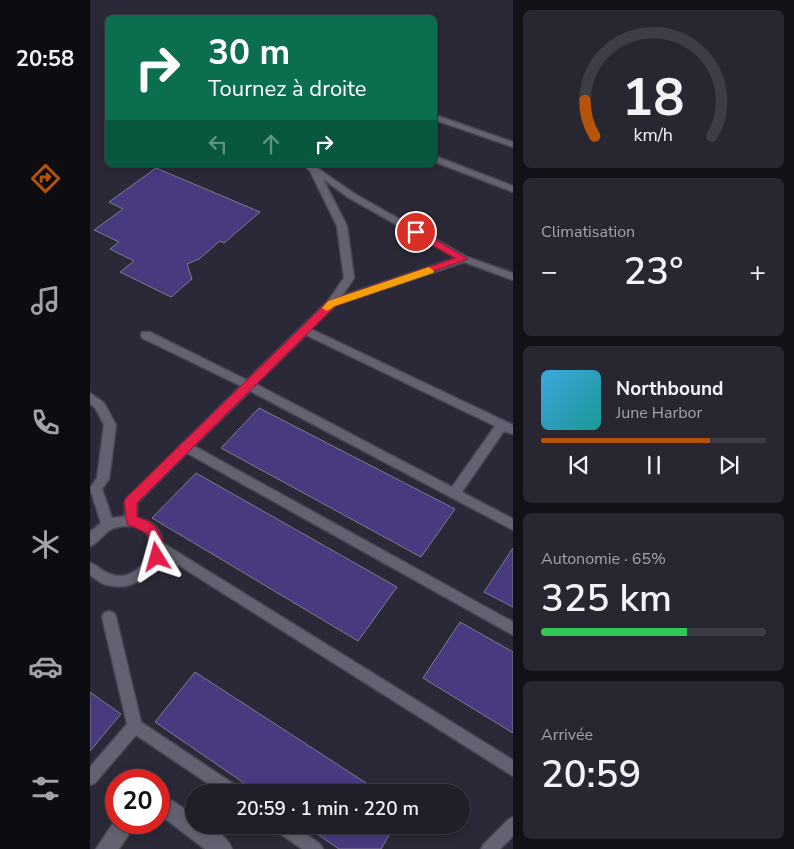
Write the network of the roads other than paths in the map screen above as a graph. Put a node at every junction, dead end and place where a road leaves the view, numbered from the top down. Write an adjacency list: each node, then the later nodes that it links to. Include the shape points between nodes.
1 (437, 118): 2 (lane)
2 (513, 145)
3 (437, 160): 5 (lane)
4 (314, 167): 6 (lane, via 352,196); 8 (lane, via 342,226 347,260 349,278)
5 (513, 189)
6 (464, 259): 7 (lane); 8 (lane)
7 (513, 277)
8 (332, 303): 9 (lane)
9 (304, 330): 11 (lane); 13 (lane)
10 (146, 335): 11 (lane)
11 (248, 386): 14 (lane); 16 (lane)
12 (90, 397): 15 (lane, via 100,406 110,425 104,478)
13 (507, 428): 16 (lane)
14 (185, 447): 17 (lane, via 130,501); 24 (lane)
15 (93, 487): 18 (lane)
16 (454, 494): 19 (lane)
17 (131, 521): 18 (lane); 21 (lane, via 151,529)
18 (108, 525): 20 (lane, via 98,530)
19 (513, 525)
20 (90, 541)
21 (158, 546): 22 (lane, via 157,557 151,566 130,579 106,579); 26 (lane)
22 (90, 568)
23 (108, 617): 25 (lane)
24 (513, 629)
25 (135, 726): 27 (lane); 28 (lane)
26 (513, 769)
27 (90, 778)
28 (221, 784)
29 (170, 810): 34 (street)
30 (513, 825): 36 (lane)
31 (118, 834): 33 (street)
32 (293, 834): 35 (lane)
33 (106, 849)
34 (222, 849)
35 (315, 849)
36 (488, 849)

